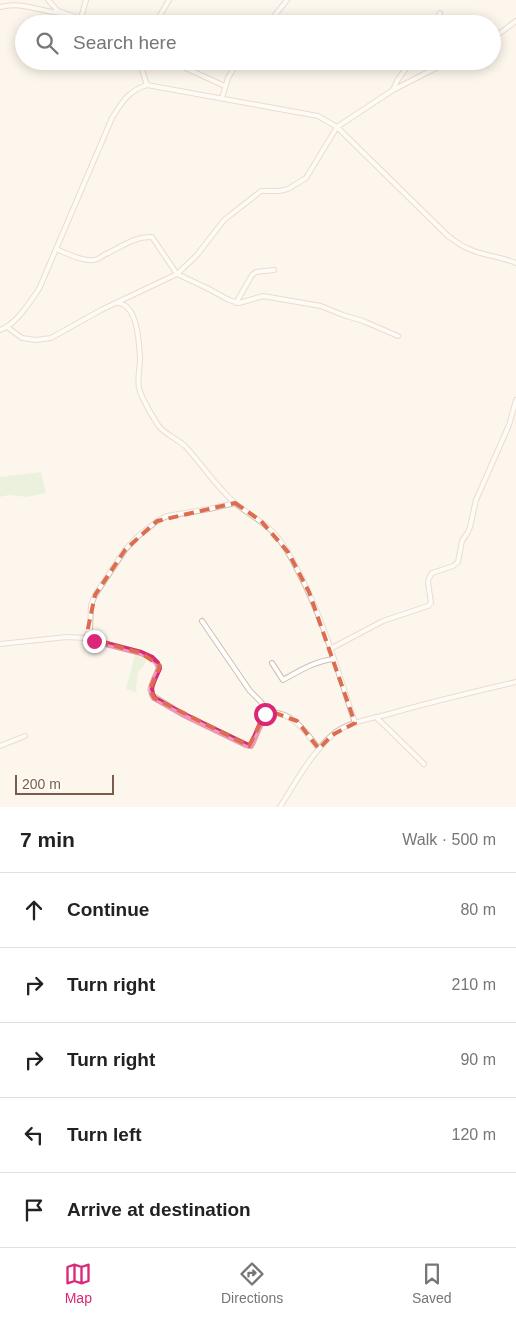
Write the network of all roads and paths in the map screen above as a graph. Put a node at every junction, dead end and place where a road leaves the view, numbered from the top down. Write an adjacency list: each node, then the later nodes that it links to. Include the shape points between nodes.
1 (48, 0): 6 (street)
2 (86, 0): 8 (street)
3 (169, 0): 9 (street)
4 (287, 0): 10 (street)
5 (0, 7): 6 (street, via 14,5)
6 (62, 13): 7 (street)
7 (70, 15)
8 (82, 15)
9 (160, 15)
10 (275, 15)
11 (516, 21): 12 (street)
12 (501, 32)
13 (141, 70): 18 (street)
14 (190, 70): 19 (street)
15 (233, 70): 19 (street)
16 (405, 70): 20 (street)
17 (430, 70): 20 (street)
18 (147, 85): 21 (street); 23 (street, via 129,93 112,118)
19 (225, 86): 21 (street)
20 (393, 90): 22 (street)
21 (222, 98): 22 (street, via 318,116)
22 (337, 127): 24 (street, via 448,236 467,249); 26 (street, via 306,178 288,189 261,191 224,220 197,255)
23 (56, 249): 26 (street, via 81,259 96,260 128,242 152,237); 29 (street, via 39,289)
24 (516, 263)
25 (274, 270): 28 (street, via 252,275)
26 (177, 274): 27 (street); 28 (street)
27 (118, 303): 29 (street, via 51,338 22,338); 33 (street, via 134,317 140,359 138,381 158,425 183,445)
28 (236, 303): 31 (street, via 263,296 321,306)
29 (7, 327): 30 (street)
30 (0, 330)
31 (398, 336)
32 (516, 400): 37 (street, via 509,425 476,500 458,562 430,575 431,603 383,622)
33 (235, 503): 35 (street, via 167,516 136,538 95,596); 37 (street, via 261,520 286,549 309,592)
34 (202, 621): 41 (street)
35 (86, 638): 36 (street); 41 (street, via 152,658 159,668 150,689 154,698 246,745 251,746)
36 (0, 644)
37 (330, 649): 38 (street)
38 (334, 660): 39 (street, via 314,664 283,680); 43 (street)
39 (272, 663)
40 (516, 682): 42 (street)
41 (268, 712): 46 (street, via 297,721)
42 (376, 717): 43 (street); 47 (street)
43 (355, 723): 46 (street, via 332,735)
44 (25, 736): 45 (street)
45 (0, 746)
46 (319, 749): 48 (street)
47 (424, 764)
48 (280, 807)

